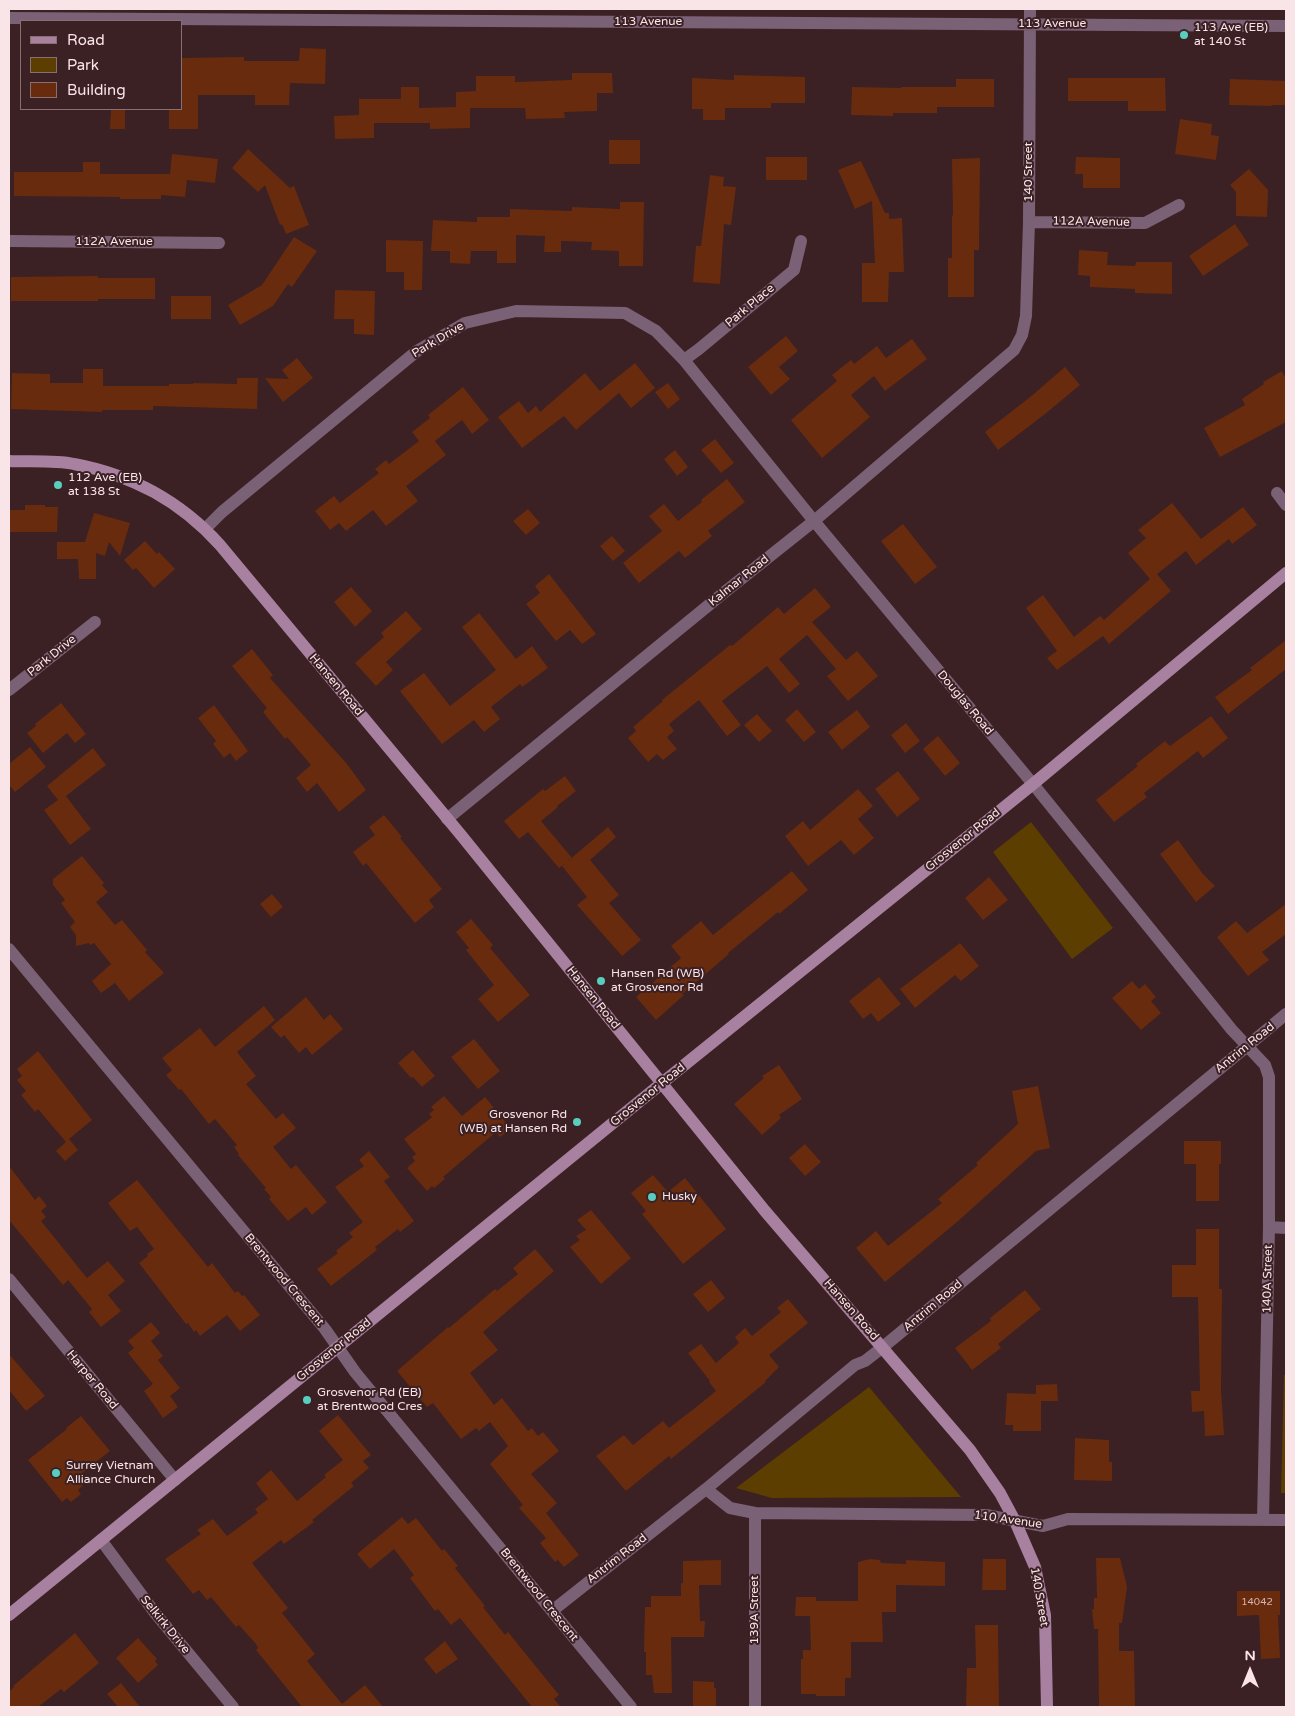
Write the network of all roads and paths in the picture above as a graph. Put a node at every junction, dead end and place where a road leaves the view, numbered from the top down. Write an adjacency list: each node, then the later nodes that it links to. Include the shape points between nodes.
1 (1030, 9): 3 (street, 140 Street)
2 (9, 18): 3 (street, 113 Avenue)
3 (1030, 24): 4 (street, 113 Avenue); 6 (street, 140 Street)
4 (1286, 26)
5 (1179, 205): 6 (street, 112A Avenue, via 1145,223)
6 (1029, 222): 10 (street, 140 Street, via 1026,316)
7 (9, 242): 9 (street, 112A Avenue)
8 (801, 242): 11 (street, Park Place, via 794,270)
9 (219, 243)
10 (1022, 335): 15 (street, Kalmar Road, via 1014,350)
11 (684, 360): 15 (street, Douglas Road); 16 (street, Park Drive, via 656,330 625,313 516,311 465,323 417,351)
12 (9, 461): 16 (main road, Hansen Road, via 73,463 120,476 154,491)
13 (1277, 493): 14 (street)
14 (1286, 505)
15 (814, 521): 20 (street, Douglas Road); 21 (street, Kalmar Road)
16 (205, 529): 21 (main road, Hansen Road)
17 (1286, 573): 20 (main road, Grosvenor Road)
18 (94, 622): 19 (street, Park Drive)
19 (9, 690)
20 (1033, 784): 24 (street, Douglas Road); 25 (main road, Grosvenor Road)
21 (447, 819): 25 (main road, Hansen Road)
22 (9, 949): 29 (street, Brentwood Crescent)
23 (1286, 1014): 24 (street, Antrim Road)
24 (1248, 1046): 26 (street, 140A Street, via 1264,1065 1269,1078); 30 (street, Antrim Road)
25 (662, 1083): 29 (main road, Grosvenor Road); 30 (main road, Hansen Road, via 765,1211)
26 (1269, 1227): 27 (street); 34 (street, 140A Street)
27 (1286, 1228)
28 (9, 1279): 31 (street, Harper Road)
29 (338, 1347): 31 (main road, Grosvenor Road); 38 (street, Brentwood Crescent, via 355,1372)
30 (883, 1347): 32 (street, Antrim Road, via 855,1365); 36 (main road, Hansen Road, via 970,1450)
31 (175, 1480): 37 (main road, Grosvenor Road)
32 (706, 1489): 33 (street, 110 Avenue, via 730,1508); 38 (street, Antrim Road)
33 (755, 1513): 36 (street, 110 Avenue, via 986,1515); 42 (street, 139A Street)
34 (1263, 1520): 35 (street, 110 Avenue); 36 (street, 110 Avenue, via 1068,1519 1044,1526)
35 (1286, 1520)
36 (1015, 1521): 43 (main road, 140 Street, via 1035,1567 1045,1615)
37 (101, 1540): 39 (main road, Grosvenor Road); 40 (street, Selkirk Drive, via 155,1613)
38 (552, 1611): 41 (street, Brentwood Crescent)
39 (9, 1615)
40 (233, 1707)
41 (631, 1707)
42 (755, 1707)
43 (1047, 1707)

